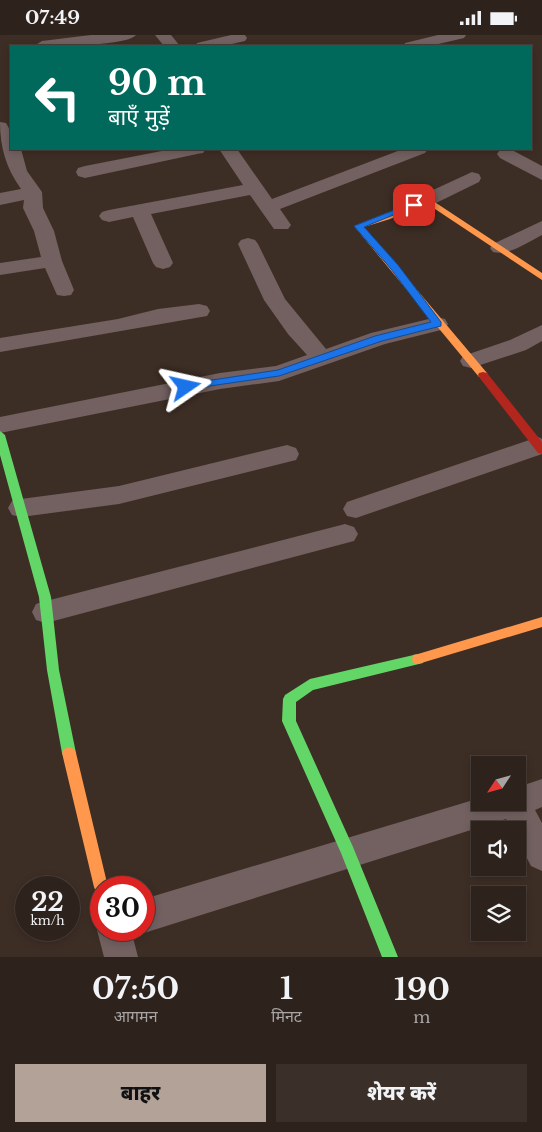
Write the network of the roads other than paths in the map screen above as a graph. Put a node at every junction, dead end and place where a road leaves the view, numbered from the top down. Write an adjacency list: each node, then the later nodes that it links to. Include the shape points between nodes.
1 (128, 35): 5 (street)
2 (163, 35): 6 (street)
3 (458, 35): 8 (street)
4 (241, 40): 7 (street)
5 (50, 45)
6 (171, 45)
7 (208, 45)
8 (415, 45)
9 (0, 127): 10 (street)
10 (10, 146)
11 (12, 150): 20 (street, via 18,172)
12 (192, 150): 16 (street)
13 (229, 150): 19 (street)
14 (416, 150): 23 (street)
15 (506, 154): 17 (street)
16 (85, 172)
17 (542, 175)
18 (472, 178): 22 (street)
19 (255, 188): 23 (street); 24 (street)
20 (33, 193): 21 (street); 30 (street, via 33,208 44,231)
21 (0, 199)
22 (426, 200): 29 (street); 36 (street, via 358,226)
23 (268, 207): 26 (street)
24 (140, 210): 25 (street); 31 (street)
25 (109, 216)
26 (281, 225)
27 (542, 227): 29 (street)
28 (248, 244): 39 (street, via 276,300)
29 (500, 248): 33 (street)
30 (52, 261): 32 (street); 34 (street)
31 (164, 263)
32 (0, 269)
33 (542, 277)
34 (64, 290)
35 (200, 311): 38 (street)
36 (437, 324): 39 (street); 40 (street)
37 (542, 332): 40 (street, via 518,345)
38 (0, 345)
39 (321, 357): 41 (street, via 279,373 220,381)
40 (471, 361): 42 (street)
41 (0, 435): 44 (street)
42 (540, 448): 45 (street)
43 (287, 454): 44 (street, via 119,495)
44 (21, 507): 47 (street, via 45,597)
45 (356, 509)
46 (345, 535): 47 (street)
47 (46, 612): 55 (street, via 70,759)
48 (542, 623): 53 (street, via 405,663 310,685 290,699 289,721)
49 (542, 793): 50 (street)
50 (526, 798)
51 (486, 811): 53 (street)
52 (517, 811): 54 (street)
53 (348, 852): 56 (street); 59 (street)
54 (542, 855)
55 (99, 876)
56 (155, 913)
57 (117, 941): 58 (street)
58 (121, 957)
59 (390, 957)

